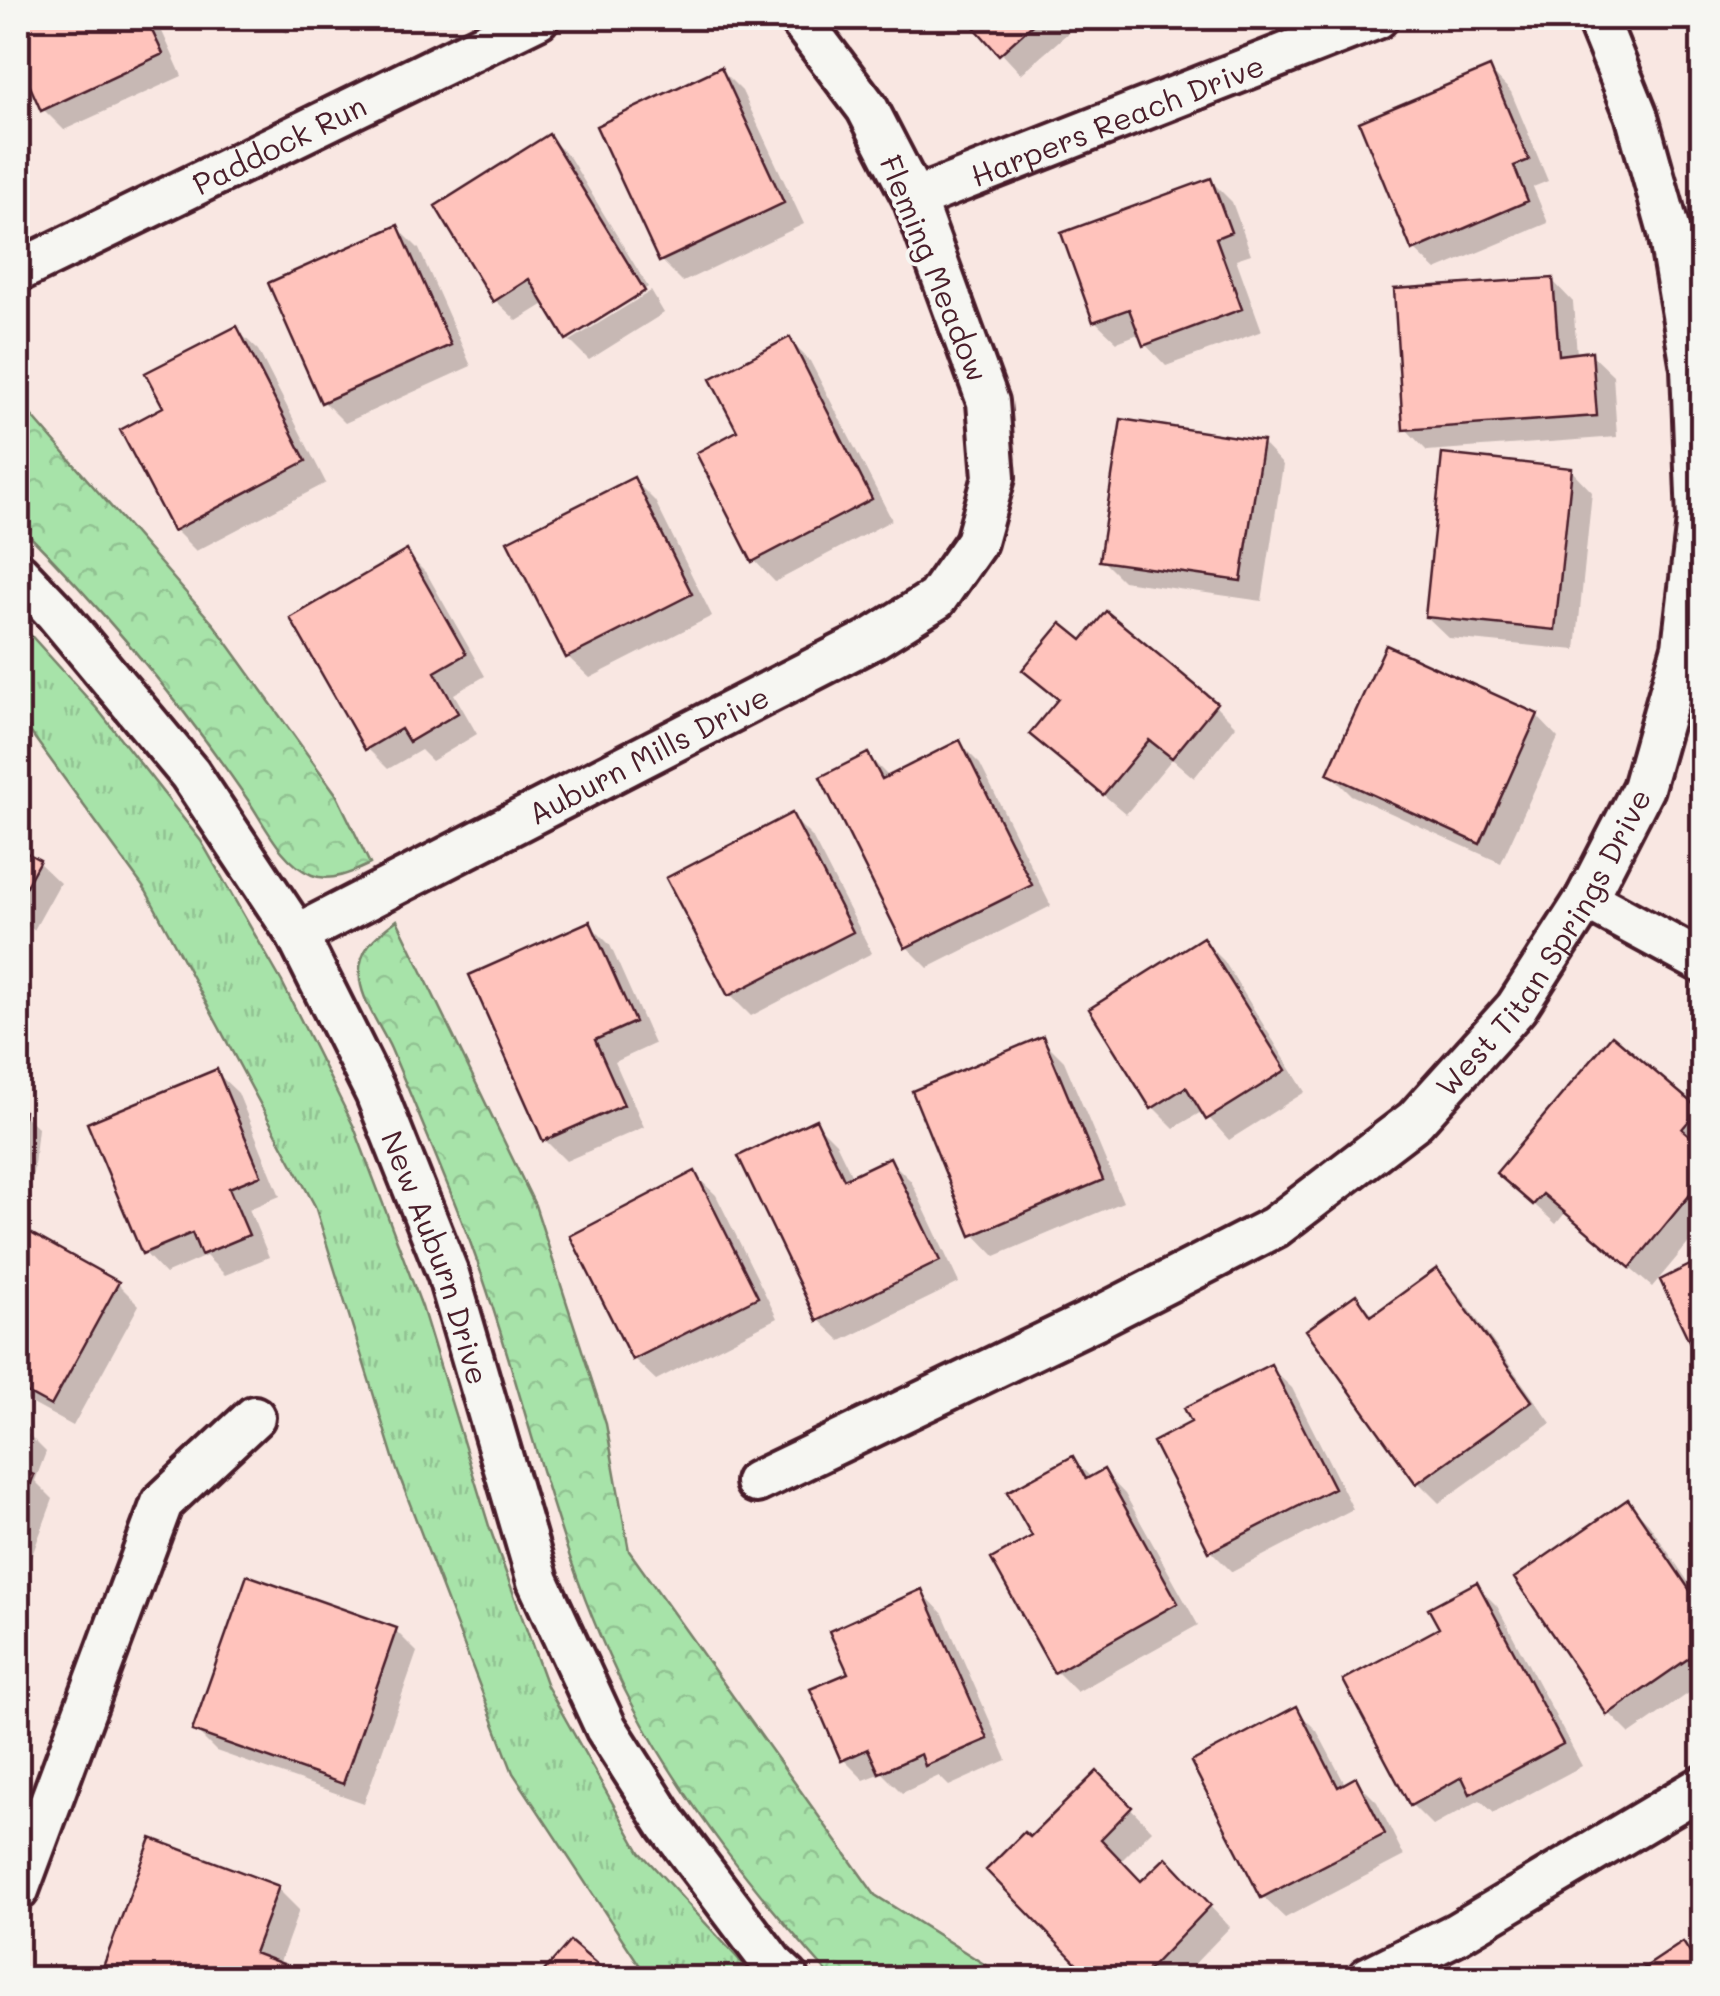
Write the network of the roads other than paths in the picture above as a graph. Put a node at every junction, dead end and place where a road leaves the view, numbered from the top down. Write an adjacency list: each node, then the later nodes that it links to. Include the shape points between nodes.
1 (538, 18): 6 (street, Paddock Run)
2 (800, 18): 5 (street, Fleming Meadow, via 868,108)
3 (1377, 18): 5 (street, Harpers Reach Drive)
4 (1596, 18): 9 (street, West Titan Springs Drive, via 1636,114 1668,232 1692,368 1698,520 1683,647 1648,770)
5 (914, 199): 7 (street, Fleming Meadow, via 988,402 994,477)
6 (20, 270)
7 (976, 542): 10 (street, Auburn Mills Drive, via 936,600 874,638)
8 (18, 574): 10 (street, New Auburn Drive, via 190,774)
9 (1586, 899): 11 (street); 13 (street, West Titan Springs Drive, via 1516,1008 1415,1120 1276,1227)
10 (298, 935): 16 (street, New Auburn Drive, via 376,1093 448,1274 538,1581 606,1728 668,1825)
11 (1702, 962)
12 (254, 1417): 15 (street, via 162,1503)
13 (756, 1482)
14 (1702, 1788): 17 (street, via 1456,1934)
15 (18, 1890)
16 (788, 1978)
17 (1368, 1978)

